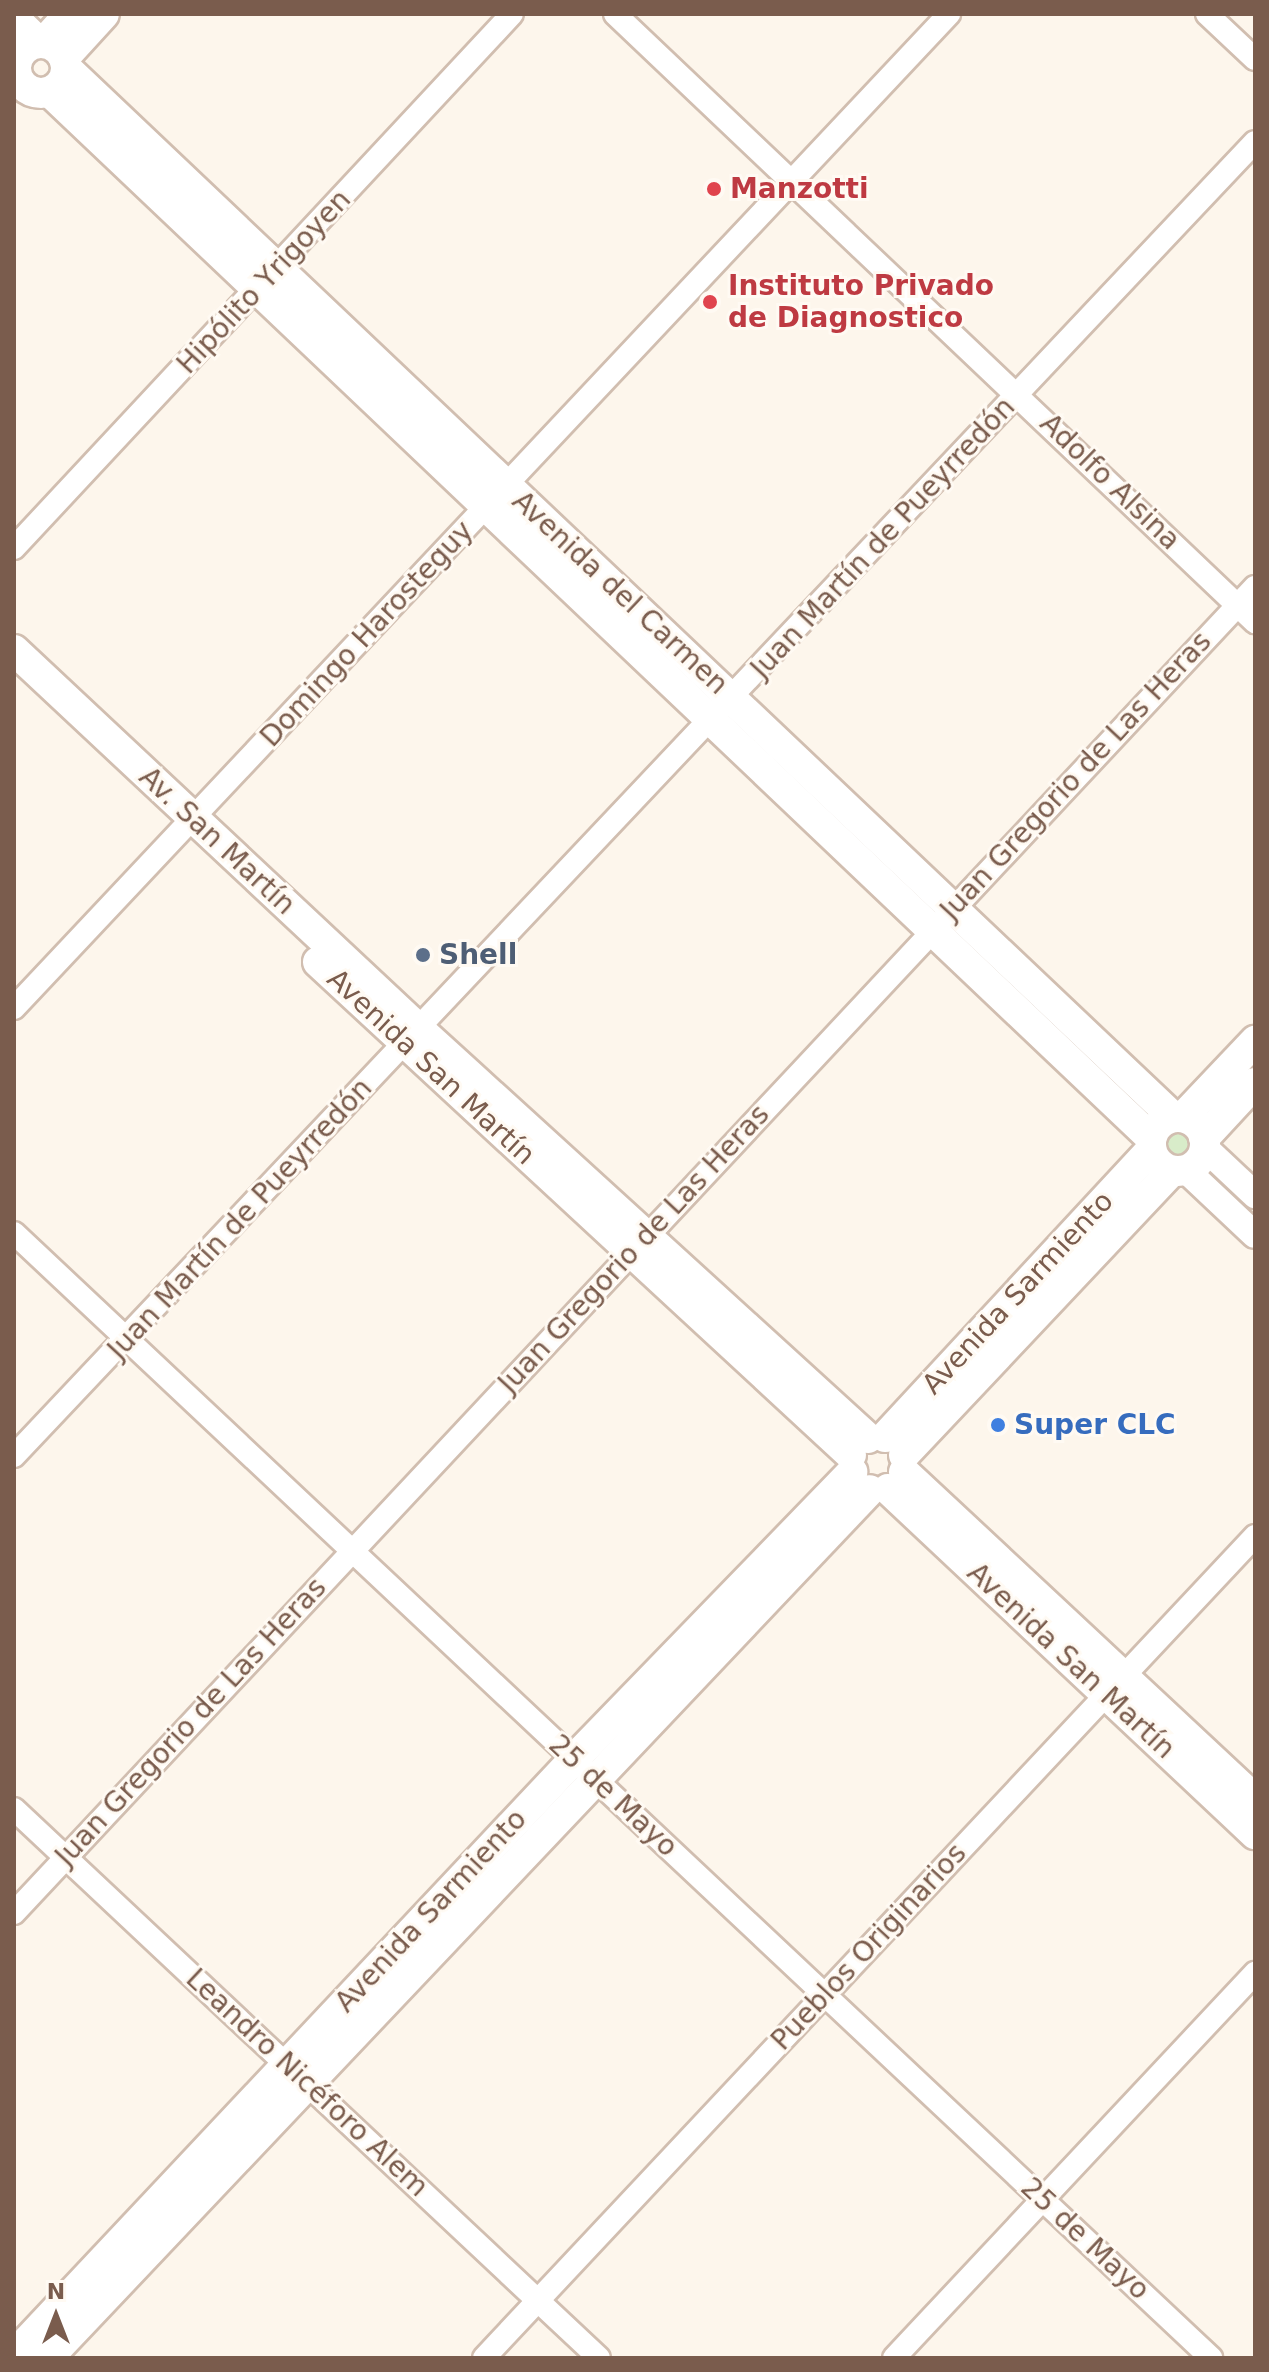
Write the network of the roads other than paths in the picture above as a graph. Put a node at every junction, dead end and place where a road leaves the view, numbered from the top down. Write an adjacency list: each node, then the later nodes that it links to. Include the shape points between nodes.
1 (69, 14): 9 (main road)
2 (104, 14): 9 (main road)
3 (512, 14): 12 (street, Hipólito Yrigoyen)
4 (615, 14): 11 (street, Adolfo Alsina)
5 (949, 14): 11 (street, Domingo Harosteguy)
6 (1207, 14): 8 (street)
7 (14, 18): 9 (main road, Avenida del Carmen)
8 (1255, 59)
9 (34, 70): 12 (main road, Avenida del Carmen)
10 (1255, 142): 13 (street, Juan Martín de Pueyrredón)
11 (792, 181): 13 (street, Adolfo Alsina); 14 (street, Domingo Harosteguy)
12 (267, 280): 14 (main road, Avenida del Carmen); 15 (main road, Avenida del Carmen); 16 (street, Hipólito Yrigoyen)
13 (1018, 394): 18 (street, Adolfo Alsina); 22 (street, Juan Martín de Pueyrredón)
14 (506, 486): 15 (street, Domingo Harosteguy); 22 (main road, Avenida del Carmen)
15 (485, 509): 23 (main road, Avenida del Carmen); 24 (street, Domingo Harosteguy)
16 (14, 548)
17 (1255, 587): 18 (street, Juan Gregorio de Las Heras)
18 (1237, 605): 19 (street, Adolfo Alsina); 25 (street, Juan Gregorio de Las Heras)
19 (1255, 622)
20 (14, 650): 24 (main road, Av. San Martín)
21 (14, 675): 24 (main road, Avenida San Martín)
22 (733, 698): 23 (street, Juan Martín de Pueyrredón); 25 (main road, Avenida del Carmen)
23 (710, 721): 26 (main road, Avenida del Carmen); 28 (street, Juan Martín de Pueyrredón)
24 (188, 825): 27 (street, Domingo Harosteguy); 28 (main road, Avenida San Martín)
25 (953, 907): 26 (street, Juan Gregorio de Las Heras); 31 (main road, Avenida del Carmen)
26 (932, 930): 31 (main road, Avenida del Carmen); 35 (street, Juan Gregorio de Las Heras)
27 (14, 1008)
28 (412, 1037): 35 (main road, Avenida San Martín); 36 (street, Juan Martín de Pueyrredón)
29 (1255, 1041): 31 (main road, Avenida Sarmiento)
30 (1255, 1083): 31 (main road, Avenida Sarmiento)
31 (1178, 1144): 32 (street, Avenida del Carmen); 34 (street, Avenida del Carmen); 38 (main road, Avenida Sarmiento)
32 (1255, 1195)
33 (14, 1233): 36 (street, 25 de Mayo)
34 (1255, 1235)
35 (640, 1243): 38 (main road, Avenida San Martín); 40 (street, Juan Gregorio de Las Heras)
36 (127, 1340): 37 (street, Juan Martín de Pueyrredón); 40 (street, 25 de Mayo)
37 (14, 1456)
38 (878, 1463): 41 (main road, Avenida San Martín); 42 (main road, Avenida Sarmiento)
39 (1255, 1536): 41 (street, Pueblos Originarios)
40 (351, 1551): 42 (street, 25 de Mayo); 46 (street, Juan Gregorio de Las Heras)
41 (1115, 1685): 43 (main road, Avenida San Martín); 45 (main road, Avenida San Martín); 49 (street, Pueblos Originarios)
42 (584, 1769): 49 (street, 25 de Mayo); 50 (main road, Avenida Sarmiento)
43 (1255, 1799)
44 (14, 1809): 46 (street, Leandro Nicéforo Alem)
45 (1255, 1834)
46 (66, 1857): 47 (street, Juan Gregorio de Las Heras); 50 (street, Leandro Nicéforo Alem)
47 (14, 1913)
48 (1255, 1973): 51 (street)
49 (824, 1995): 51 (street, 25 de Mayo); 52 (street, Pueblos Originarios)
50 (297, 2073): 52 (street, Leandro Nicéforo Alem); 53 (main road, Avenida Sarmiento); 54 (main road, Avenida Sarmiento)
51 (1043, 2200): 57 (street); 58 (street, 25 de Mayo)
52 (538, 2300): 55 (street, Pueblos Originarios); 56 (street, Leandro Nicéforo Alem)
53 (14, 2355)
54 (48, 2358)
55 (484, 2358)
56 (599, 2358)
57 (894, 2358)
58 (1211, 2358)

